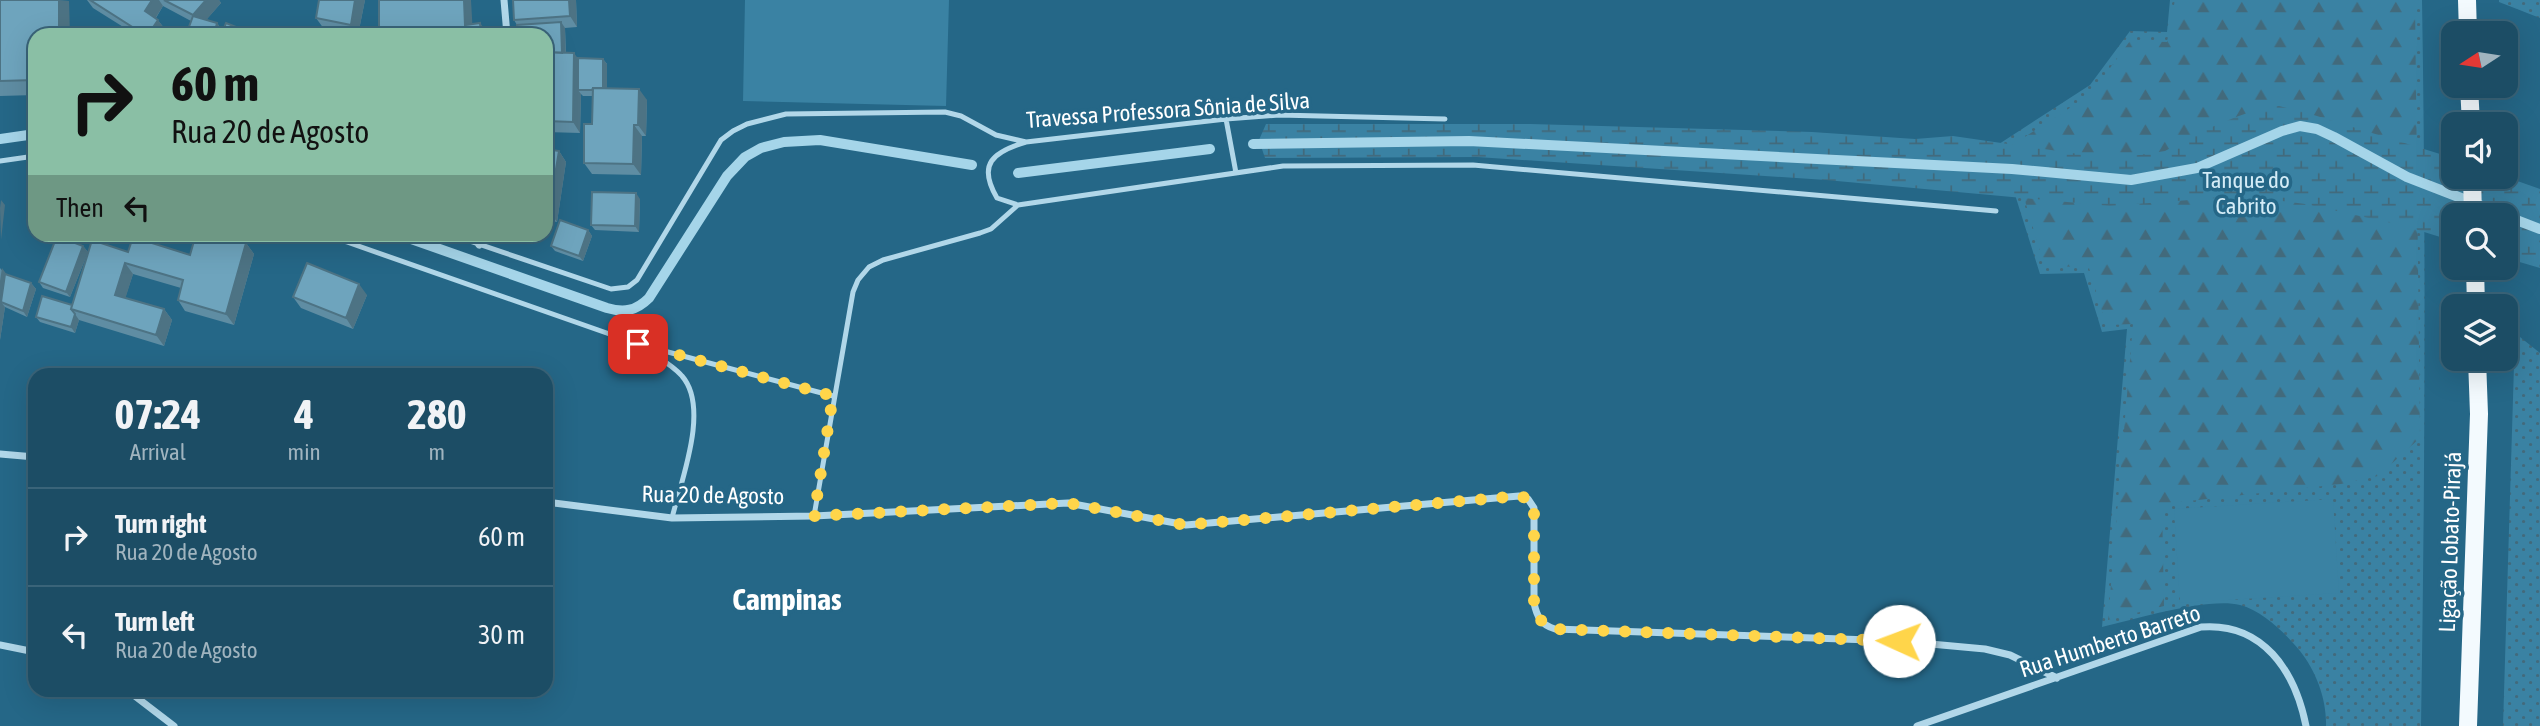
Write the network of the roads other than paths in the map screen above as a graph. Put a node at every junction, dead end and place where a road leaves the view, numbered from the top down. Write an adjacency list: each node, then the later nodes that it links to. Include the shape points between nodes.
1 (504, 0): 4 (street)
2 (2467, 0): 3 (main road)
3 (2468, 21)
4 (506, 28)
5 (1226, 119): 6 (lane, Travessa Professora Sônia de Silva, via 1279,115); 7 (lane, Travessa Professora Sônia de Silva); 10 (lane)
6 (1445, 119)
7 (1026, 142): 11 (lane, via 1003,149 986,173 997,198); 16 (lane, Travessa Professora Sônia de Silva, via 996,135 945,112 786,114 747,124 721,140 637,280 628,287 611,289)
8 (28, 157): 9 (lane)
9 (0, 161)
10 (1236, 173): 11 (lane); 12 (lane, via 1283,166 1473,165)
11 (1018, 205): 19 (lane, via 991,229 869,267 853,292)
12 (1996, 211)
13 (347, 242): 17 (lane)
14 (471, 242): 16 (lane, Travessa Professora Sônia de Silva)
15 (480, 242): 16 (street)
16 (479, 245)
17 (638, 344): 19 (lane); 24 (lane, via 682,375 693,402 693,429)
18 (2477, 371): 32 (main road, Ligação Lobato-Pirajá)
19 (833, 396): 23 (lane)
20 (0, 454): 21 (street)
21 (28, 456)
22 (553, 503): 24 (street, Rua 20 de Agosto)
23 (814, 516): 24 (street, Rua 20 de Agosto); 27 (street, Rua 20 de Agosto, via 1068,503 1185,525 1520,496 1534,508 1534,603 1546,627 1899,641 1985,649 2010,655)
24 (672, 518)
25 (0, 645): 26 (street)
26 (28, 651)
27 (2057, 678): 30 (street, Rua Humberto Barreto); 31 (street, Rua Humberto Barreto, via 2201,627 2227,627 2254,639 2281,662 2293,682)
28 (136, 697): 29 (street)
29 (174, 726)
30 (1917, 726)
31 (2306, 726)
32 (2468, 726)

